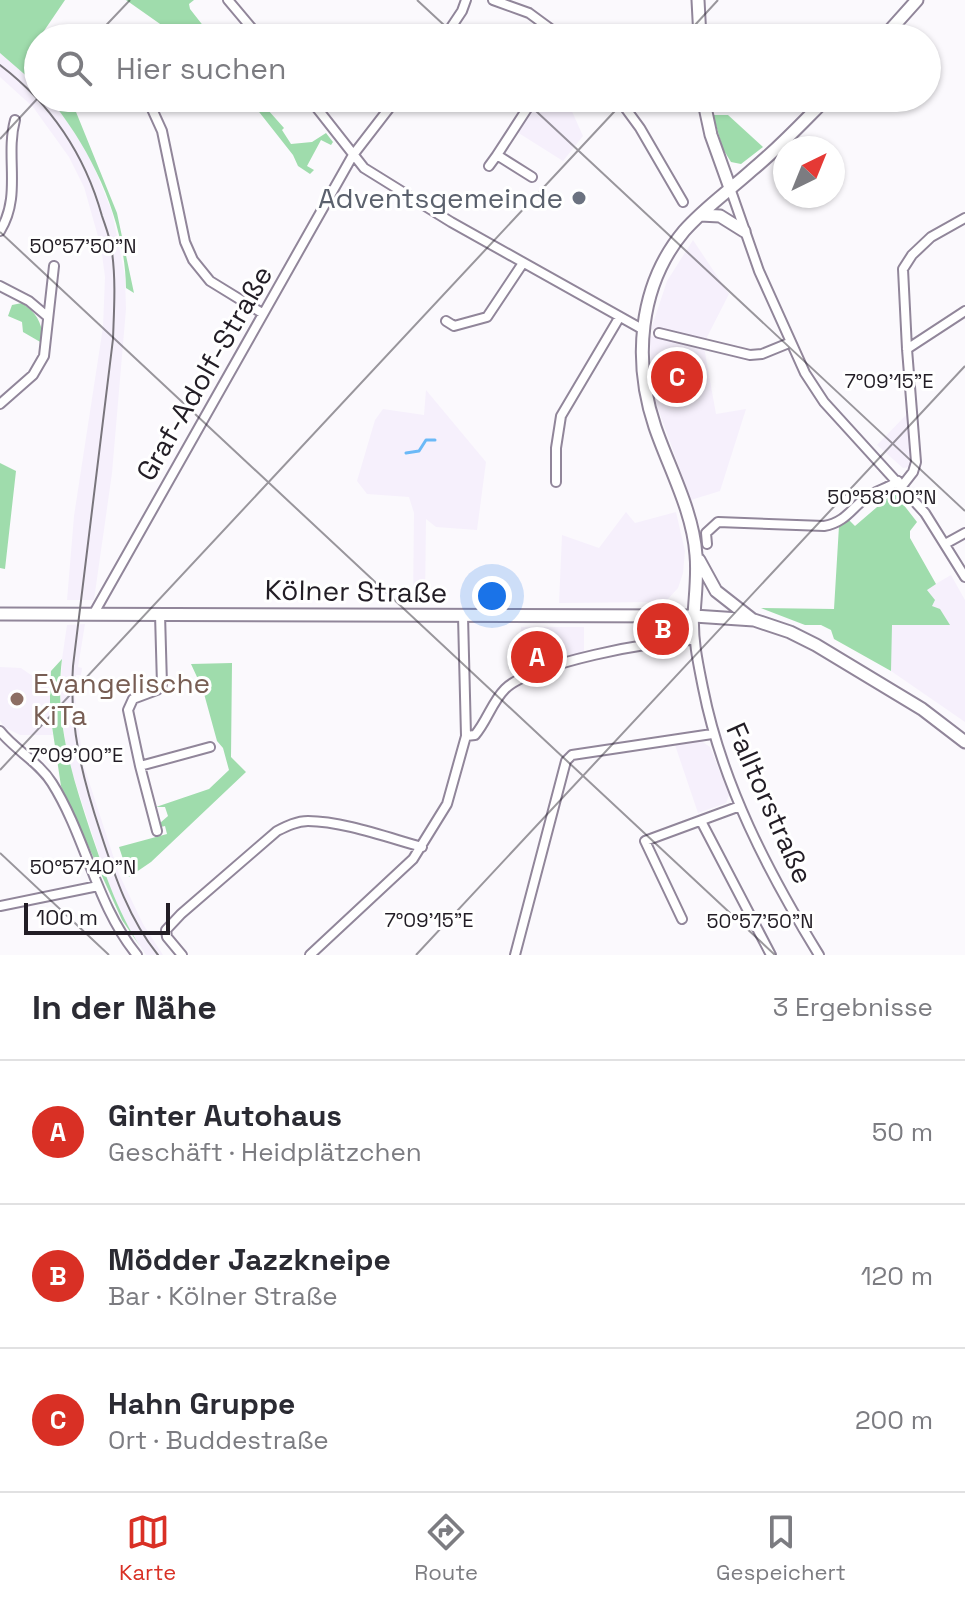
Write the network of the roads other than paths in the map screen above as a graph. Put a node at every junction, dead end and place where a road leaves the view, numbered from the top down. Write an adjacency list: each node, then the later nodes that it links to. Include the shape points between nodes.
1 (228, 0): 6 (street)
2 (466, 0): 7 (street)
3 (493, 0): 8 (street)
4 (698, 0): 9 (main road)
5 (917, 0): 10 (main road)
6 (248, 24)
7 (453, 24)
8 (544, 24)
9 (699, 24)
10 (896, 24)
11 (153, 112): 33 (street, via 193,260 222,291)
12 (320, 112): 19 (street)
13 (386, 112): 19 (street, Graf-Adolf-Straße)
14 (525, 112): 20 (street)
15 (628, 112): 24 (street)
16 (706, 112): 23 (main road)
17 (813, 112): 23 (main road)
18 (15, 120): 27 (street, via 10,137 13,191)
19 (353, 155): 29 (street, via 364,168); 33 (street, Graf-Adolf-Straße)
20 (497, 155): 21 (street); 22 (street)
21 (489, 166)
22 (532, 177)
23 (730, 188): 25 (main road); 28 (street)
24 (683, 202)
25 (700, 215): 28 (main road, via 720,216); 37 (main road, via 668,254)
26 (965, 218): 40 (street, via 931,237 903,269)
27 (0, 231)
28 (744, 231): 39 (street)
29 (523, 263): 35 (street); 36 (street, via 487,317 454,326)
30 (54, 266): 34 (street)
31 (0, 286): 34 (street)
32 (965, 311): 40 (street)
33 (262, 313): 49 (street, Graf-Adolf-Straße)
34 (48, 317): 41 (street, via 44,356 33,375)
35 (619, 318): 37 (street); 42 (street, via 561,416)
36 (446, 321)
37 (642, 329): 47 (main road, via 649,406)
38 (659, 333): 39 (street, via 750,355)
39 (789, 343): 43 (street, via 824,402)
40 (907, 349): 43 (street, via 916,462)
41 (0, 404)
42 (556, 482)
43 (900, 484): 45 (street, via 874,493 836,524 718,522 706,533); 46 (street)
44 (965, 533): 46 (street)
45 (707, 544)
46 (945, 544): 48 (street)
47 (697, 556): 53 (main road); 54 (main road, via 716,591)
48 (965, 577)
49 (94, 613): 50 (main road, Kölner Straße); 51 (main road, Kölner Straße)
50 (0, 614)
51 (160, 614): 52 (main road, Kölner Straße); 61 (street, via 162,685 134,698 128,710)
52 (463, 616): 53 (main road, Kölner Straße); 58 (street)
53 (694, 616): 54 (main road, Kölner Straße); 55 (street, Falltorstraße)
54 (754, 620): 59 (main road, Kölner Straße, via 816,645 922,709)
55 (693, 640): 57 (street, Falltorstraße); 58 (street, via 597,655 523,676 505,689 475,735)
56 (0, 731): 66 (street, via 54,785)
57 (712, 734): 62 (street, Falltorstraße); 72 (street, via 572,755 566,761)
58 (466, 736): 65 (street, via 447,804)
59 (965, 742)
60 (210, 747): 61 (street)
61 (140, 766): 64 (street)
62 (740, 806): 63 (street); 74 (street, Falltorstraße)
63 (701, 821): 68 (street, via 645,841); 73 (street)
64 (157, 831)
65 (422, 847): 70 (street, via 308,821 285,827 166,930); 71 (street)
66 (98, 886): 67 (street); 69 (street)
67 (0, 906)
68 (682, 919)
69 (137, 955)
70 (182, 955)
71 (310, 955)
72 (515, 955)
73 (771, 955)
74 (819, 955)

